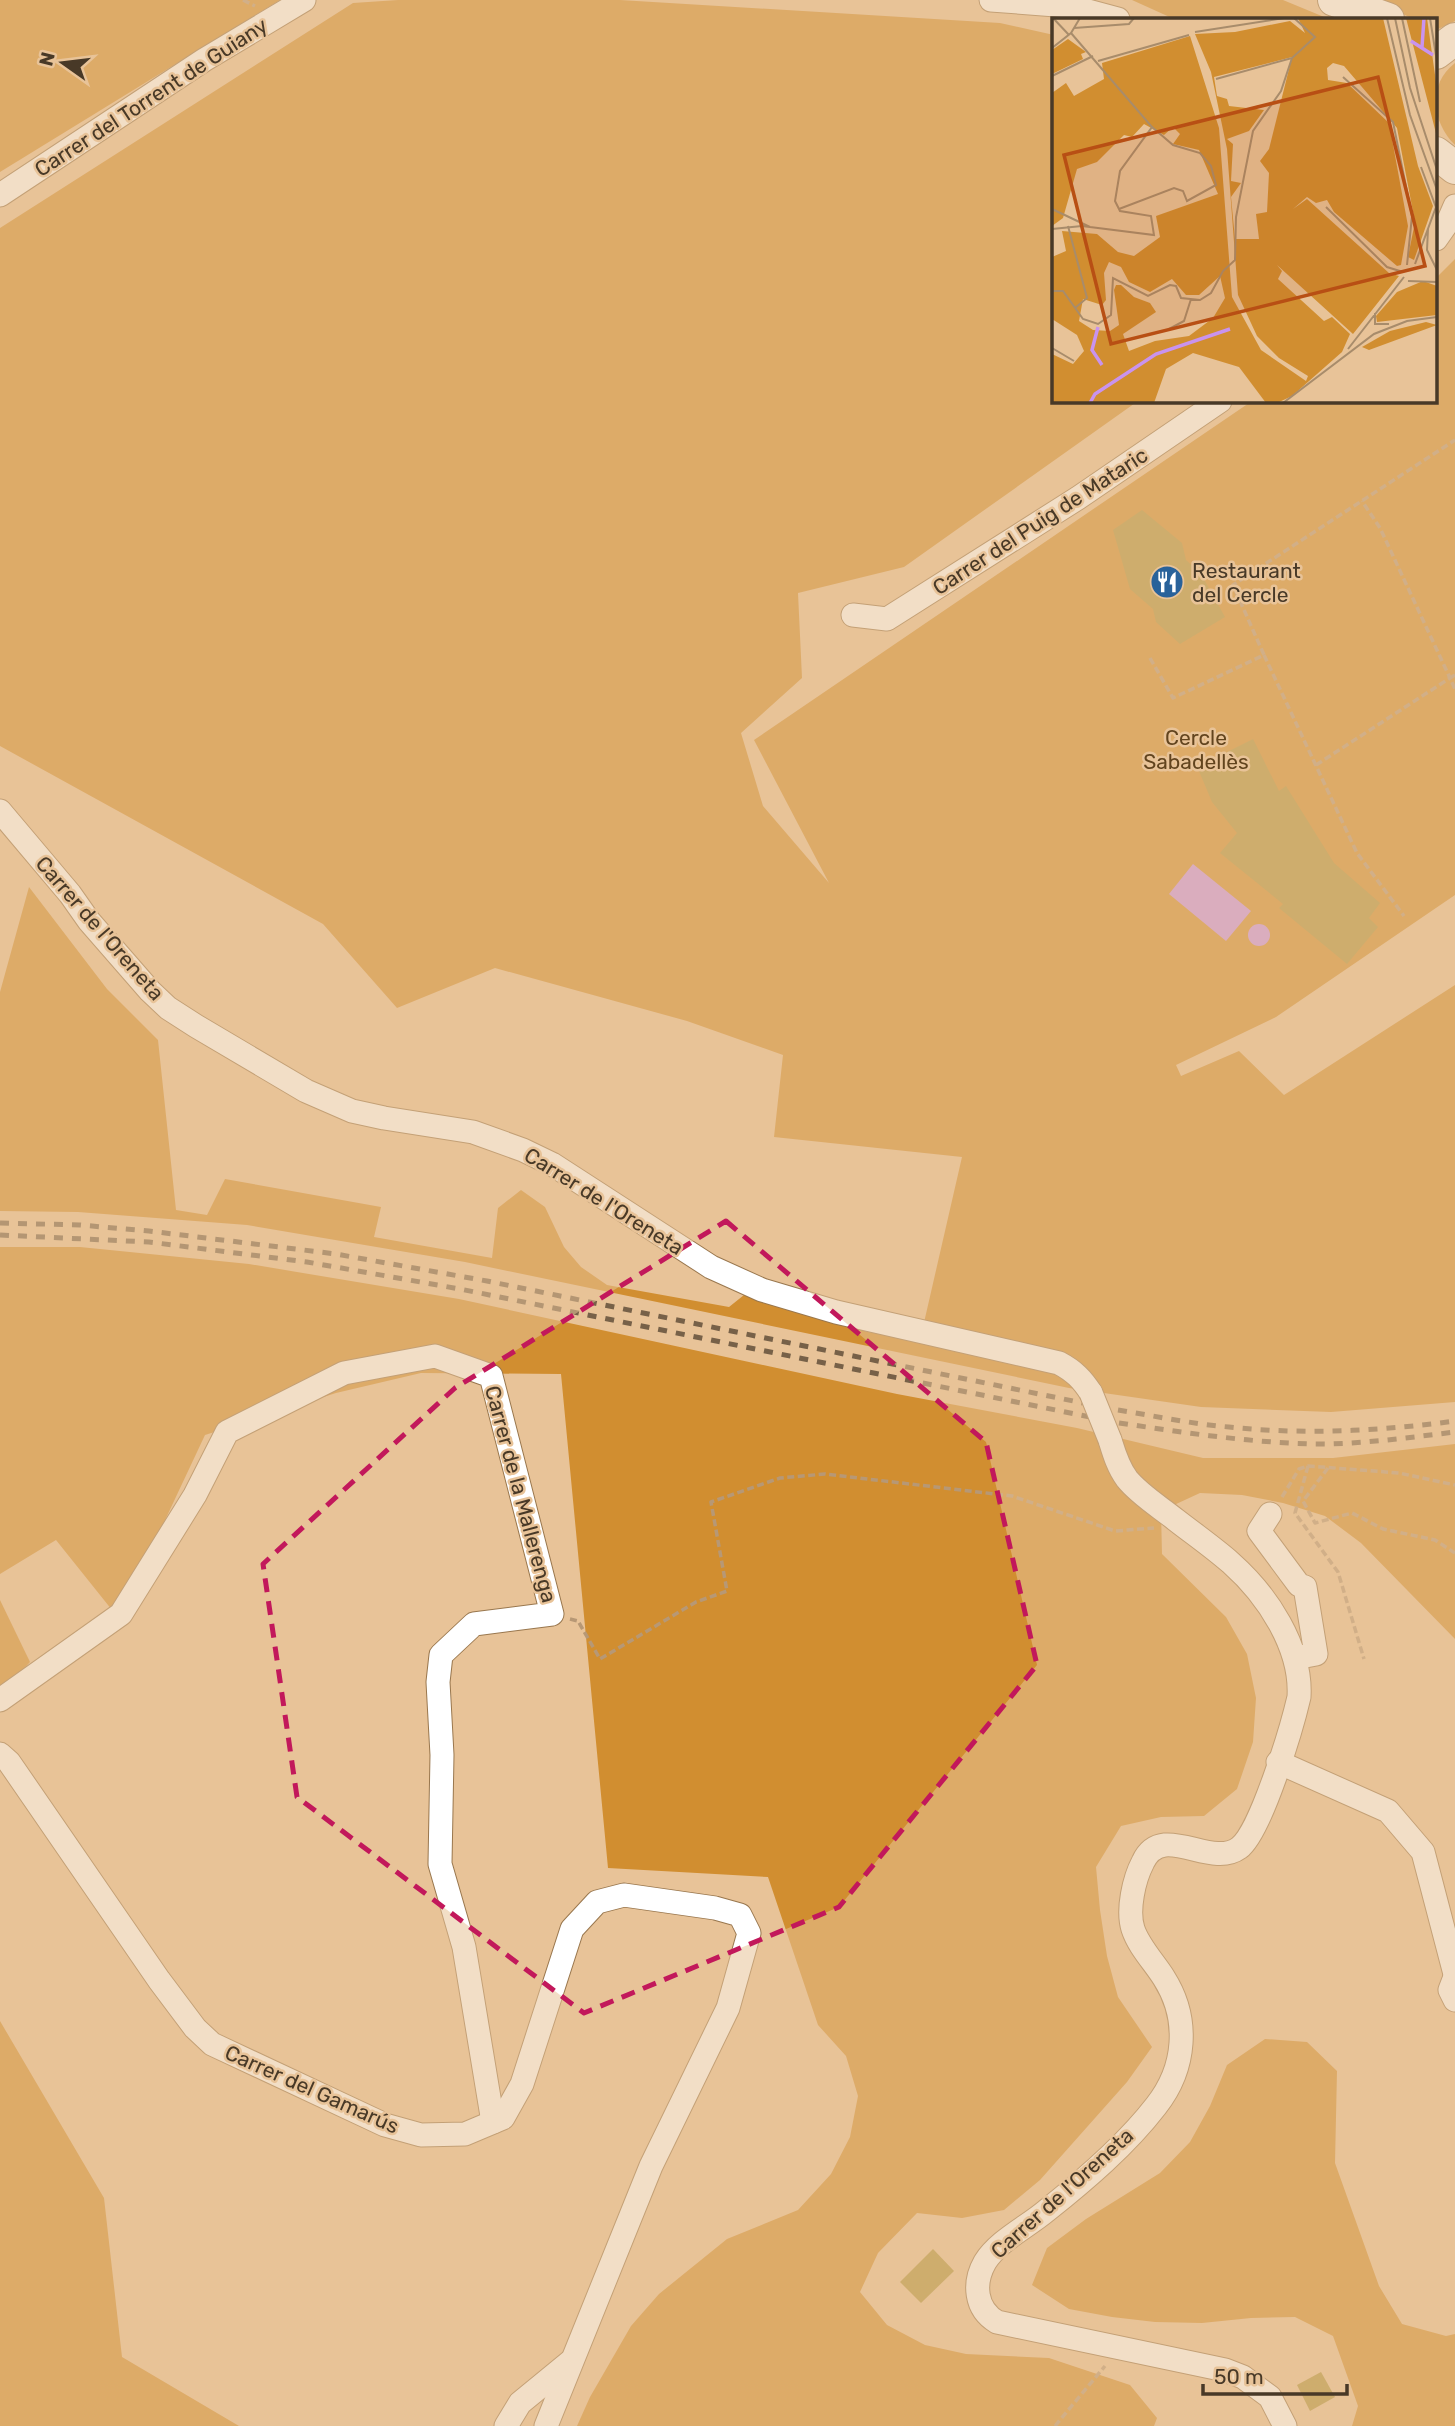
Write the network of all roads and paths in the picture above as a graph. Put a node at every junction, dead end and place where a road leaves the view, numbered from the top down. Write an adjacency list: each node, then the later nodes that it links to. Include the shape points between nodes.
1 (304, 0): 10 (street, Carrer del Torrent de Guiany)
2 (991, 0): 4 (street, via 1069,6)
3 (1334, 0): 5 (street)
4 (1114, 18)
5 (1385, 18)
6 (1455, 39): 7 (street)
7 (1438, 52)
8 (1438, 154): 9 (street)
9 (1455, 167)
10 (0, 195)
11 (1455, 206): 12 (street)
12 (1438, 236)
13 (1219, 402): 16 (street, Carrer del Puig de Mataric, via 887,619)
14 (1455, 440): 15 (path)
15 (1362, 501): 17 (path, via 1233,586); 19 (path, via 1380,528)
16 (853, 615)
17 (1265, 655): 18 (path, via 1173,698); 21 (path)
18 (1150, 658)
19 (1453, 677): 20 (path); 21 (path)
20 (1455, 689)
21 (1316, 765): 23 (path, via 1357,853)
22 (0, 811): 28 (street, Carrer de l'Oreneta, bridge, via 150,991 196,1026 306,1091 352,1111 447,1126 523,1150 711,1267 762,1290 836,1312 1059,1363 1082,1379 1091,1393 1126,1478)
23 (1404, 916)
24 (1308, 1466): 25 (path); 27 (path, via 1299,1469); 32 (path, via 1295,1513 1338,1572)
25 (1328, 1468): 26 (path, via 1399,1473); 29 (path, via 1303,1501 1315,1523 1352,1513 1383,1529 1435,1539)
26 (1455, 1485)
27 (1270, 1514): 31 (street, via 1259,1531 1305,1587 1316,1654)
28 (1184, 1526): 30 (path, via 1115,1531 1012,1496 825,1474 780,1478 711,1502 727,1591 696,1602 600,1659 578,1621); 31 (street, Carrer de l'Oreneta, via 1248,1580 1278,1621)
29 (1455, 1553)
30 (552, 1614): 33 (street, Carrer de la Mallerenga, via 491,1376 435,1356 344,1373 227,1432 195,1495 121,1614); 38 (street, Carrer de la Mallerenga, via 474,1624 441,1656 440,1864 464,1947)
31 (1295, 1658): 35 (street, Carrer de l'Oreneta, via 1299,1697)
32 (1364, 1659)
33 (0, 1700)
34 (0, 1754): 38 (street, Carrer del Gamarús, via 159,1980 212,2044 385,2125 421,2135 465,2134)
35 (1278, 1762): 36 (street, via 1388,1811 1423,1852); 44 (street, Carrer de l'Oreneta, via 1252,1831 1238,1849 1214,1854 1166,1844 1144,1859 1133,1901 1133,1927 1166,1980 1180,2014 1178,2068 1156,2106 1099,2166 990,2255 980,2274 978,2293 983,2310 997,2322 1205,2364 1243,2377 1270,2398)
36 (1455, 1976): 37 (street, via 1450,1990)
37 (1455, 2000)
38 (493, 2122): 39 (street, Carrer del Gamarús, via 503,2118 522,2084 572,1929 597,1902 624,1895 740,1915 749,1933 728,2008 651,2166)
39 (573, 2360): 41 (street, via 520,2403); 42 (street, Carrer del Gamarús)
40 (1109, 2361): 43 (path)
41 (506, 2426)
42 (547, 2426)
43 (1055, 2426)
44 (1285, 2426)

